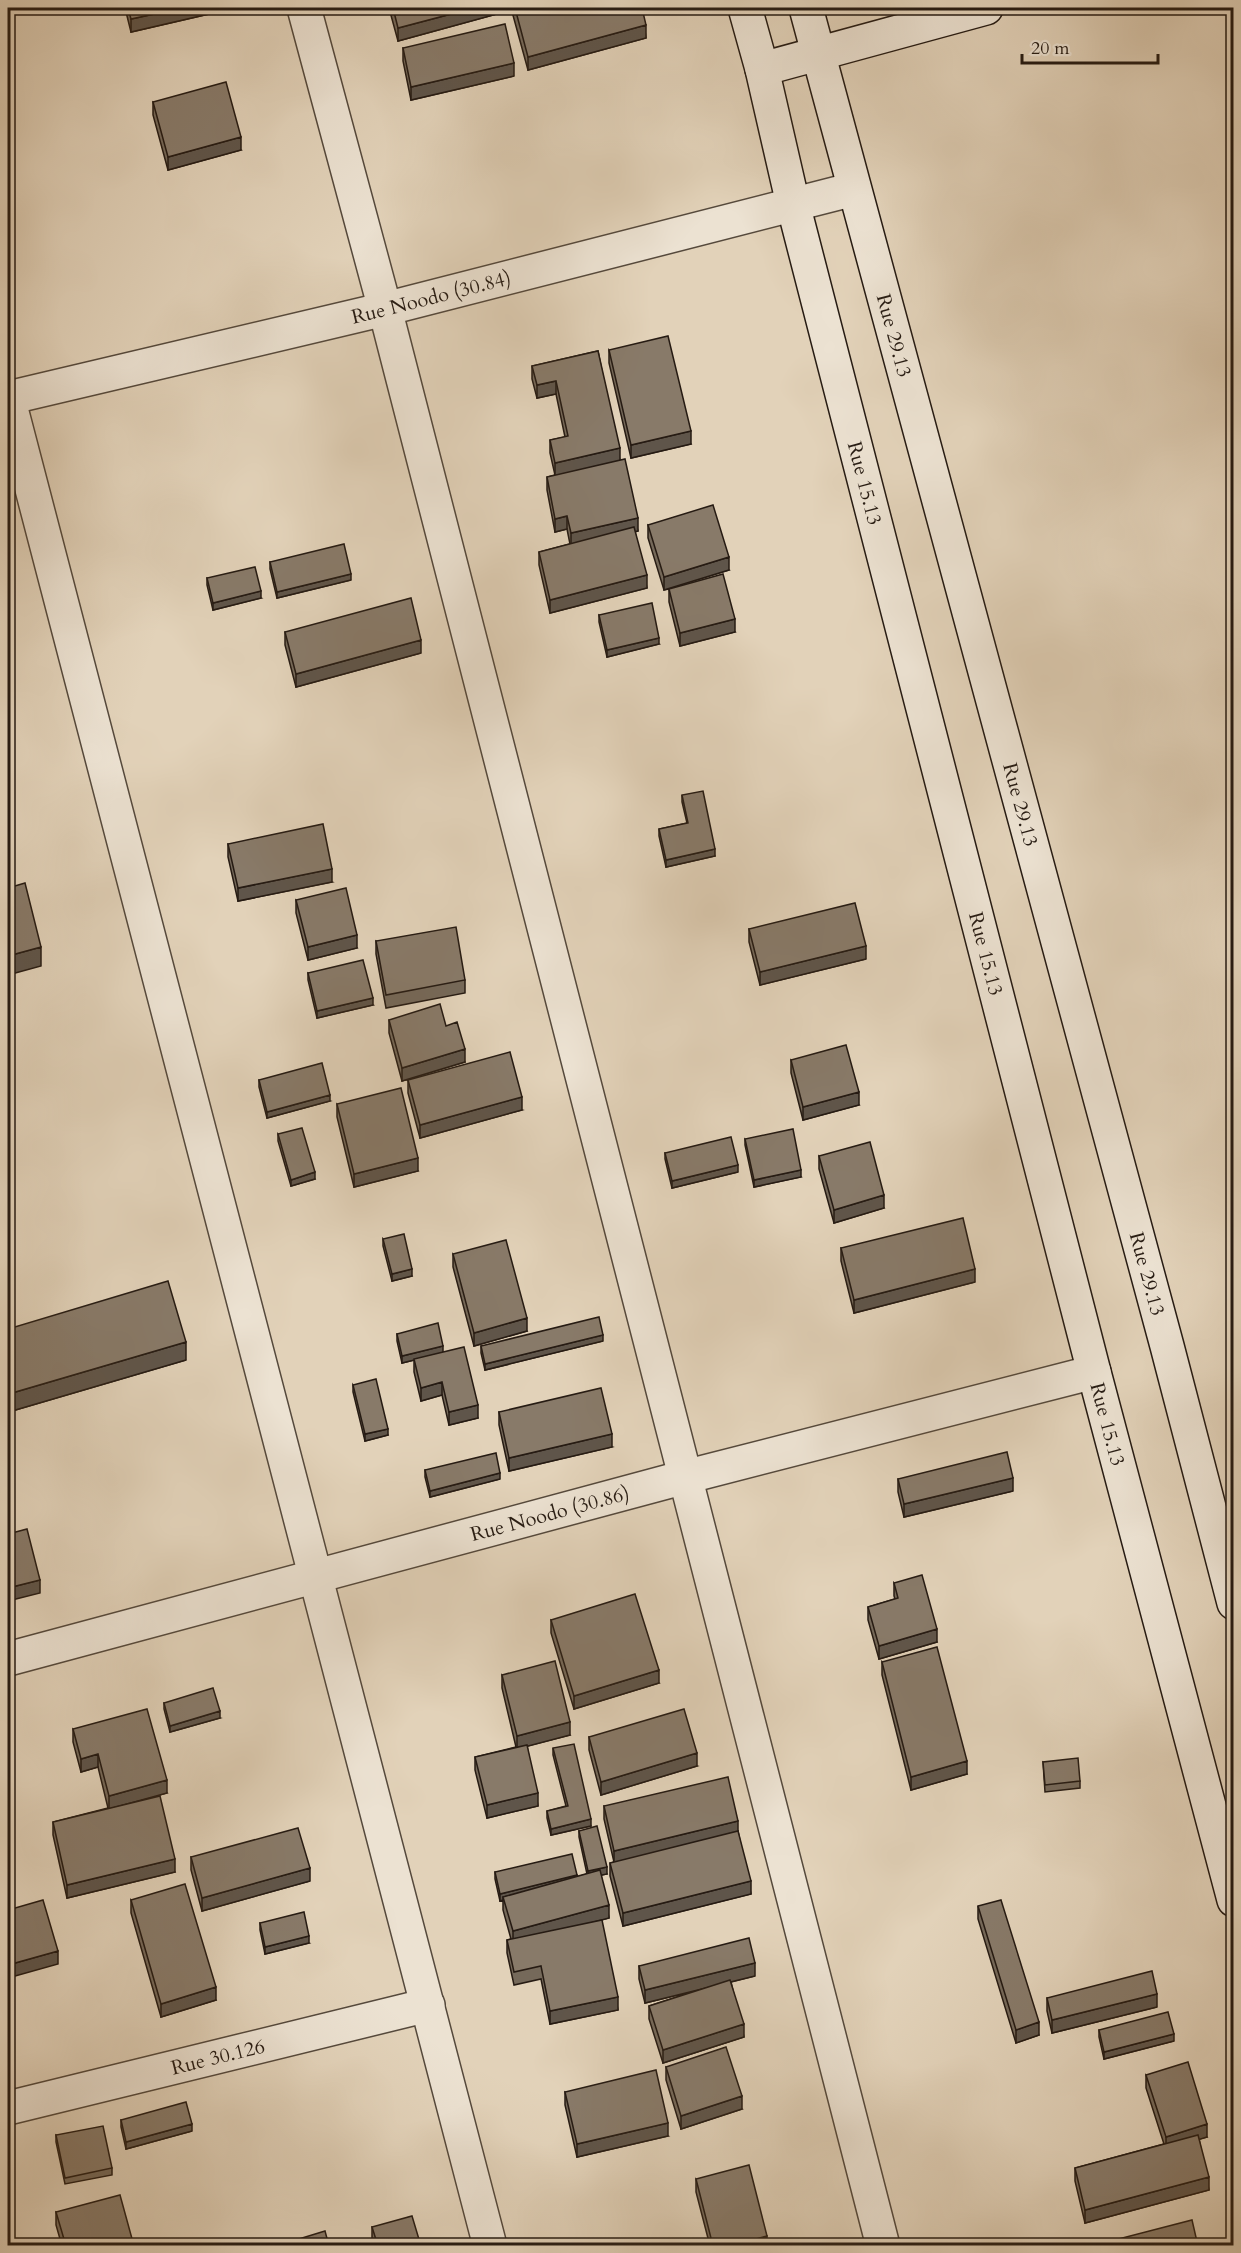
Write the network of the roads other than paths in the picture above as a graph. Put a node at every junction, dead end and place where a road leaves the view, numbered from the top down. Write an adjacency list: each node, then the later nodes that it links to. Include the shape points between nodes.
1 (304, 8): 9 (street)
2 (746, 8): 6 (street, Rue 15.13)
3 (806, 8): 5 (street, Rue 29.13)
4 (986, 8): 5 (street)
5 (818, 54): 6 (street); 7 (street, Rue 29.13)
6 (762, 69): 8 (street, Rue 15.13)
7 (854, 189): 8 (street, Rue Noodo (30.84)); 14 (street, Rue 29.13)
8 (793, 204): 9 (street, Rue Noodo (30.84)); 11 (street, Rue 15.13)
9 (385, 309): 10 (street, Rue Noodo (30.84)); 12 (street)
10 (8, 397): 13 (street)
11 (1094, 1372): 12 (street, Rue Noodo (30.86)); 16 (street, Rue 15.13)
12 (685, 1477): 13 (street, Rue Noodo (30.86)); 20 (street)
13 (316, 1576): 15 (street, Rue Noodo (30.86)); 17 (street)
14 (1233, 1603)
15 (8, 1659)
16 (1233, 1900)
17 (428, 2005): 18 (street, Rue 30.126); 19 (street)
18 (8, 2108)
19 (490, 2246)
20 (883, 2246)

